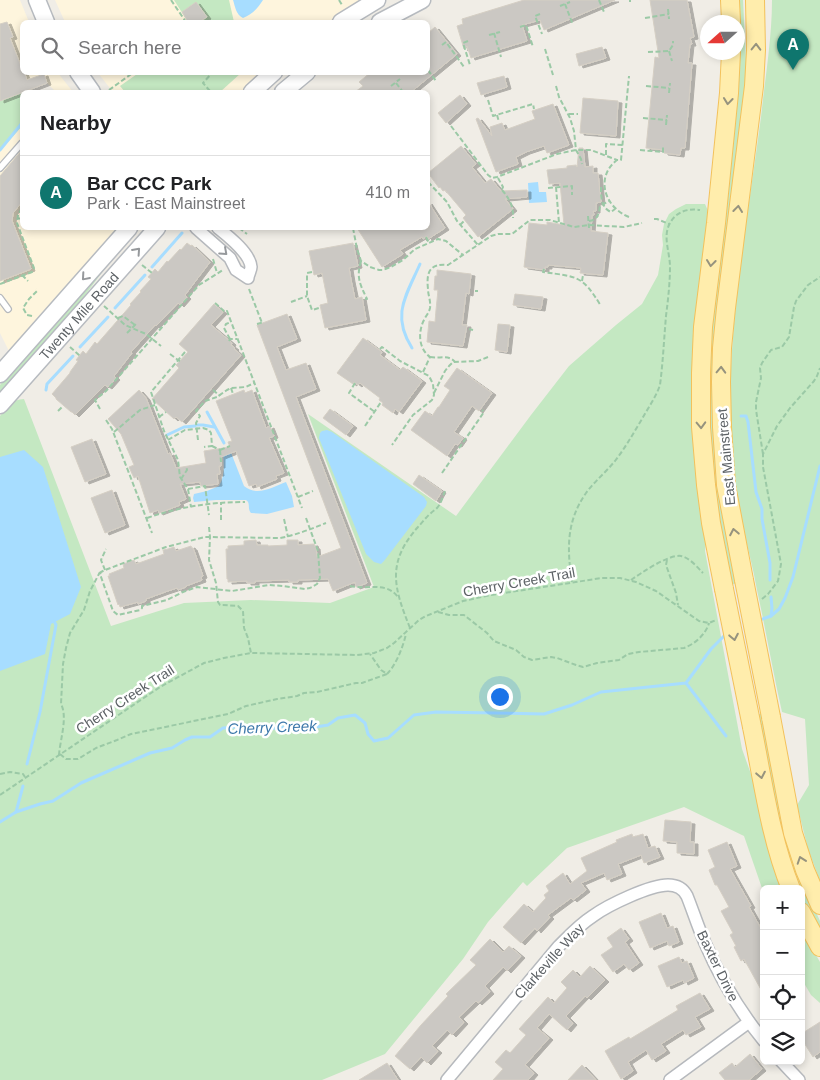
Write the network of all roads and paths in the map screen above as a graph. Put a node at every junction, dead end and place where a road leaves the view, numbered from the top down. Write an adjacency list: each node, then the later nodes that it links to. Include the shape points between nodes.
1 (37, 0): 20 (main road)
2 (171, 0): 21 (path)
3 (339, 0): 16 (path)
4 (376, 0): 16 (main road)
5 (422, 0): 22 (main road)
6 (599, 0): 13 (path)
7 (730, 0): 17 (main road)
8 (755, 0): 266 (main road, East Mainstreet, one-way to 8, bridge, via 793,833 726,485 721,374 724,322 754,86)
9 (570, 2): 10 (path)
10 (565, 4): 11 (path); 23 (path)
11 (560, 6)
12 (668, 9): 15 (path)
13 (604, 12)
14 (540, 14): 27 (path, via 535,16)
15 (669, 14): 18 (path); 19 (path)
16 (342, 15)
17 (731, 15)
18 (645, 18)
19 (669, 19)
20 (45, 20)
21 (185, 20)
22 (384, 20)
23 (574, 24)
24 (520, 27): 32 (path, via 526,25)
25 (500, 32): 26 (path)
26 (494, 34): 28 (path); 36 (path)
27 (542, 34)
28 (489, 35)
29 (468, 41): 39 (path, via 463,43)
30 (673, 41): 35 (path)
31 (442, 45): 40 (path, via 446,42)
32 (533, 47)
33 (545, 49): 47 (path)
34 (648, 52): 35 (path)
35 (670, 53): 38 (path)
36 (501, 56)
37 (731, 60): 264 (main road, East Mainstreet, one-way to 264, bridge, via 703,327 701,427 711,523 775,842)
38 (672, 61)
39 (470, 65)
40 (464, 67)
41 (430, 73): 50 (path)
42 (80, 75): 57 (main road)
43 (130, 75): 58 (path)
44 (211, 75): 59 (path, via 203,84)
45 (271, 75): 60 (main road)
46 (303, 75): 61 (main road)
47 (552, 75)
48 (629, 76): 72 (path)
49 (400, 79): 52 (path)
50 (436, 81)
51 (670, 82): 56 (path)
52 (396, 83): 53 (path); 62 (path)
53 (391, 86)
54 (556, 86): 66 (path)
55 (646, 86): 56 (path)
56 (670, 88): 63 (path)
57 (91, 90)
58 (109, 90)
59 (209, 90)
60 (254, 90)
61 (285, 90)
62 (401, 90)
63 (669, 93)
64 (488, 100): 68 (path, via 493,116)
65 (534, 109): 68 (path, via 532,104)
66 (569, 114): 67 (path); 80 (path)
67 (578, 114)
68 (497, 115): 74 (path)
69 (667, 115): 73 (path)
70 (643, 118): 73 (path)
71 (621, 119): 72 (path)
72 (625, 119): 78 (path)
73 (666, 120): 75 (path)
74 (499, 122)
75 (666, 125)
76 (451, 126): 86 (path, via 490,176)
77 (20, 145): 85 (lane)
78 (623, 145): 82 (path, via 606,144); 83 (path, via 621,160)
79 (663, 147): 81 (path, via 663,152)
80 (576, 150): 82 (path); 84 (path); 86 (path, via 550,155)
81 (640, 150)
82 (606, 155): 83 (path)
83 (617, 160): 89 (path, via 607,172)
84 (582, 164)
85 (0, 168)
86 (497, 177): 104 (path, via 512,207)
87 (430, 184): 91 (path)
88 (437, 185): 91 (path)
89 (605, 186): 96 (path); 97 (path, via 600,187)
90 (556, 187): 92 (path); 94 (path, via 572,186); 109 (path)
91 (434, 188): 111 (path)
92 (548, 188)
93 (578, 189): 94 (path)
94 (572, 190): 95 (path)
95 (572, 195)
96 (609, 200): 97 (path); 98 (path)
97 (603, 204): 98 (path, via 609,212); 107 (path, via 597,218)
98 (615, 208): 102 (path)
99 (700, 210): 112 (path, via 682,211)
100 (20, 212): 103 (path)
101 (588, 216): 107 (path)
102 (629, 217)
103 (17, 218): 105 (path); 136 (path, via 34,268)
104 (513, 218)
105 (20, 219)
106 (654, 220): 112 (path)
107 (589, 221): 113 (path)
108 (464, 222): 111 (path)
109 (559, 223): 113 (path); 123 (path, via 530,220 515,233 495,234)
110 (642, 223): 113 (path)
111 (460, 224): 123 (path)
112 (670, 224): 243 (path, via 667,235 670,266 660,385 625,448 587,492 577,510 568,552)
113 (589, 227)
114 (127, 230): 176 (main road, Twenty Mile Road, one-way to 176)
115 (156, 230): 185 (main road, Twenty Mile Road, one-way to 115)
116 (198, 230): 117 (street, one-way to 117, via 230,258 236,270 248,278 251,266 247,258)
117 (220, 230)
118 (242, 230): 120 (path)
119 (354, 230): 128 (path)
120 (247, 234)
121 (426, 237): 122 (path)
122 (429, 243): 125 (path, via 444,240); 127 (path, via 415,249)
123 (478, 245): 125 (path)
124 (210, 255): 134 (path)
125 (463, 255): 168 (path, via 448,265 439,264 429,270 430,310 420,337 424,352)
126 (400, 256): 127 (path)
127 (403, 260): 128 (path, via 383,270)
128 (360, 262): 145 (path, via 358,279)
129 (141, 264): 133 (path)
130 (228, 269): 134 (path)
131 (544, 270): 139 (path)
132 (312, 272): 143 (path, via 307,273)
133 (152, 273)
134 (216, 273): 161 (path, via 199,285)
135 (583, 274): 139 (path)
136 (22, 275): 138 (path); 140 (path)
137 (820, 277): 207 (path, via 808,285 796,301 789,337 782,347 771,350 760,368 756,410)
138 (28, 281)
139 (582, 281): 149 (path)
140 (0, 284)
141 (248, 287): 155 (path, via 263,322)
142 (36, 290): 152 (path, via 23,306 26,315)
143 (307, 296): 146 (path); 150 (path, via 312,310)
144 (0, 298): 151 (lane)
145 (365, 299)
146 (291, 302)
147 (215, 303): 154 (path, via 227,311)
148 (104, 306): 153 (path)
149 (601, 306)
150 (319, 308)
151 (8, 309)
152 (34, 315)
153 (117, 318): 156 (path); 156 (path, via 123,316 135,324)
154 (231, 322): 160 (path); 160 (path, via 224,328 229,340)
155 (256, 324)
156 (132, 328): 159 (path); 161 (path)
157 (470, 329): 158 (path)
158 (474, 330)
159 (127, 333)
160 (237, 338): 177 (path)
161 (153, 339): 163 (path); 188 (path, via 95,400)
162 (69, 346): 167 (path)
163 (161, 346)
164 (380, 349): 172 (path, via 382,346)
165 (185, 352): 170 (path)
166 (170, 354): 170 (path)
167 (80, 356)
168 (430, 357): 171 (path, via 448,357); 175 (path)
169 (488, 357): 171 (path)
170 (179, 361): 186 (path, via 151,392)
171 (455, 362): 182 (path, via 449,366)
172 (409, 365): 173 (path); 175 (path)
173 (406, 368)
174 (820, 368): 207 (path, via 814,381 781,419)
175 (422, 372): 182 (path, via 431,378)
176 (0, 374)
177 (254, 383): 179 (path); 217 (path)
178 (355, 383): 192 (path, via 349,393)
179 (231, 388): 181 (path); 183 (path)
180 (213, 390): 183 (path)
181 (233, 394)
182 (434, 394): 202 (path, via 431,402 410,419)
183 (220, 396): 198 (path, via 205,401 196,411 200,416)
184 (381, 402): 192 (path)
185 (0, 405)
186 (155, 405): 193 (path); 194 (path)
187 (63, 406): 190 (path)
188 (100, 409)
189 (482, 410): 212 (path, via 484,412)
190 (58, 411)
191 (166, 412): 194 (path)
192 (375, 412): 197 (path)
193 (134, 415): 196 (path); 199 (path)
194 (159, 416): 200 (path)
195 (106, 420): 199 (path)
196 (136, 420)
197 (365, 426)
198 (197, 428): 200 (path, via 185,430); 201 (path); 203 (path, via 210,432)
199 (114, 433): 224 (path)
200 (168, 440): 208 (path)
201 (198, 440)
202 (392, 445)
203 (212, 446): 205 (path); 206 (path)
204 (230, 446): 206 (path)
205 (204, 447)
206 (220, 450): 210 (path)
207 (763, 454): 250 (path, via 781,564 778,581)
208 (176, 456): 209 (path); 213 (path)
209 (172, 457)
210 (221, 462)
211 (186, 466): 213 (path)
212 (442, 473)
213 (181, 479): 214 (path)
214 (188, 489): 218 (path, via 205,486); 221 (path)
215 (313, 491): 217 (path)
216 (445, 491): 249 (path, via 437,509 412,534 398,558)
217 (298, 497): 222 (path)
218 (207, 502): 219 (path); 221 (path); 223 (path)
219 (221, 502): 220 (path); 227 (path)
220 (245, 502)
221 (191, 507): 224 (path, via 168,510)
222 (302, 508)
223 (208, 516)
224 (147, 518): 231 (path)
225 (306, 518): 230 (path)
226 (284, 519): 232 (path)
227 (221, 520)
228 (326, 523): 230 (path)
229 (209, 527): 234 (path)
230 (310, 529): 233 (path); 246 (path, via 318,551 320,578 310,588)
231 (152, 533)
232 (288, 536): 233 (path); 234 (path)
233 (291, 536): 235 (path)
234 (210, 537): 238 (path); 248 (path, via 209,560)
235 (292, 540)
236 (106, 548): 238 (path, via 101,560)
237 (667, 559): 240 (path, via 684,557); 241 (path); 251 (path)
238 (105, 570): 239 (path)
239 (100, 572): 248 (path, via 112,610 118,615 140,610 141,604 167,600 182,590 201,587); 260 (path, via 66,648 61,704 64,729)
240 (703, 573)
241 (631, 580): 243 (path, Cherry Creek Trail, via 611,578); 251 (path, Cherry Creek Trail)
242 (293, 582): 246 (path)
243 (572, 582): 252 (path, Cherry Creek Trail, via 473,599)
244 (250, 583): 247 (path)
245 (350, 586): 249 (path, via 388,588)
246 (293, 587): 247 (path, via 269,585)
247 (251, 589): 248 (path)
248 (216, 590): 257 (path, via 220,604 238,606 243,611)
249 (399, 598): 255 (path)
250 (762, 599)
251 (678, 605): 254 (path, Cherry Creek Trail, via 694,618)
252 (436, 611): 254 (path, via 464,615 494,641 528,659 551,657 583,667 619,660 628,654 690,646 707,629); 255 (path, Cherry Creek Trail)
253 (716, 620): 254 (path)
254 (708, 623)
255 (410, 628): 256 (path, Cherry Creek Trail)
256 (406, 632): 258 (path, Cherry Creek Trail, via 387,648); 259 (path, via 395,664)
257 (251, 653): 258 (path, Cherry Creek Trail); 260 (path, Cherry Creek Trail, via 204,663 179,675)
258 (370, 654): 259 (path)
259 (387, 674): 260 (path, via 362,683 277,698 228,714 131,734 78,759 66,759)
260 (59, 754): 262 (path, Cherry Creek Trail)
261 (0, 774): 262 (path, via 10,772)
262 (25, 777): 263 (path, Cherry Creek Trail)
263 (0, 795)
264 (789, 885)
265 (679, 888): 269 (street, Baxter Drive, via 687,896 717,969); 272 (street, Clarkeville Way, via 662,886 635,895 609,906 578,927)
266 (820, 905)
267 (805, 919): 268 (main road)
268 (820, 947)
269 (749, 1022): 270 (street, Baxter Drive); 273 (street)
270 (760, 1037)
271 (785, 1065): 274 (street)
272 (447, 1080)
273 (670, 1080)
274 (799, 1080)

